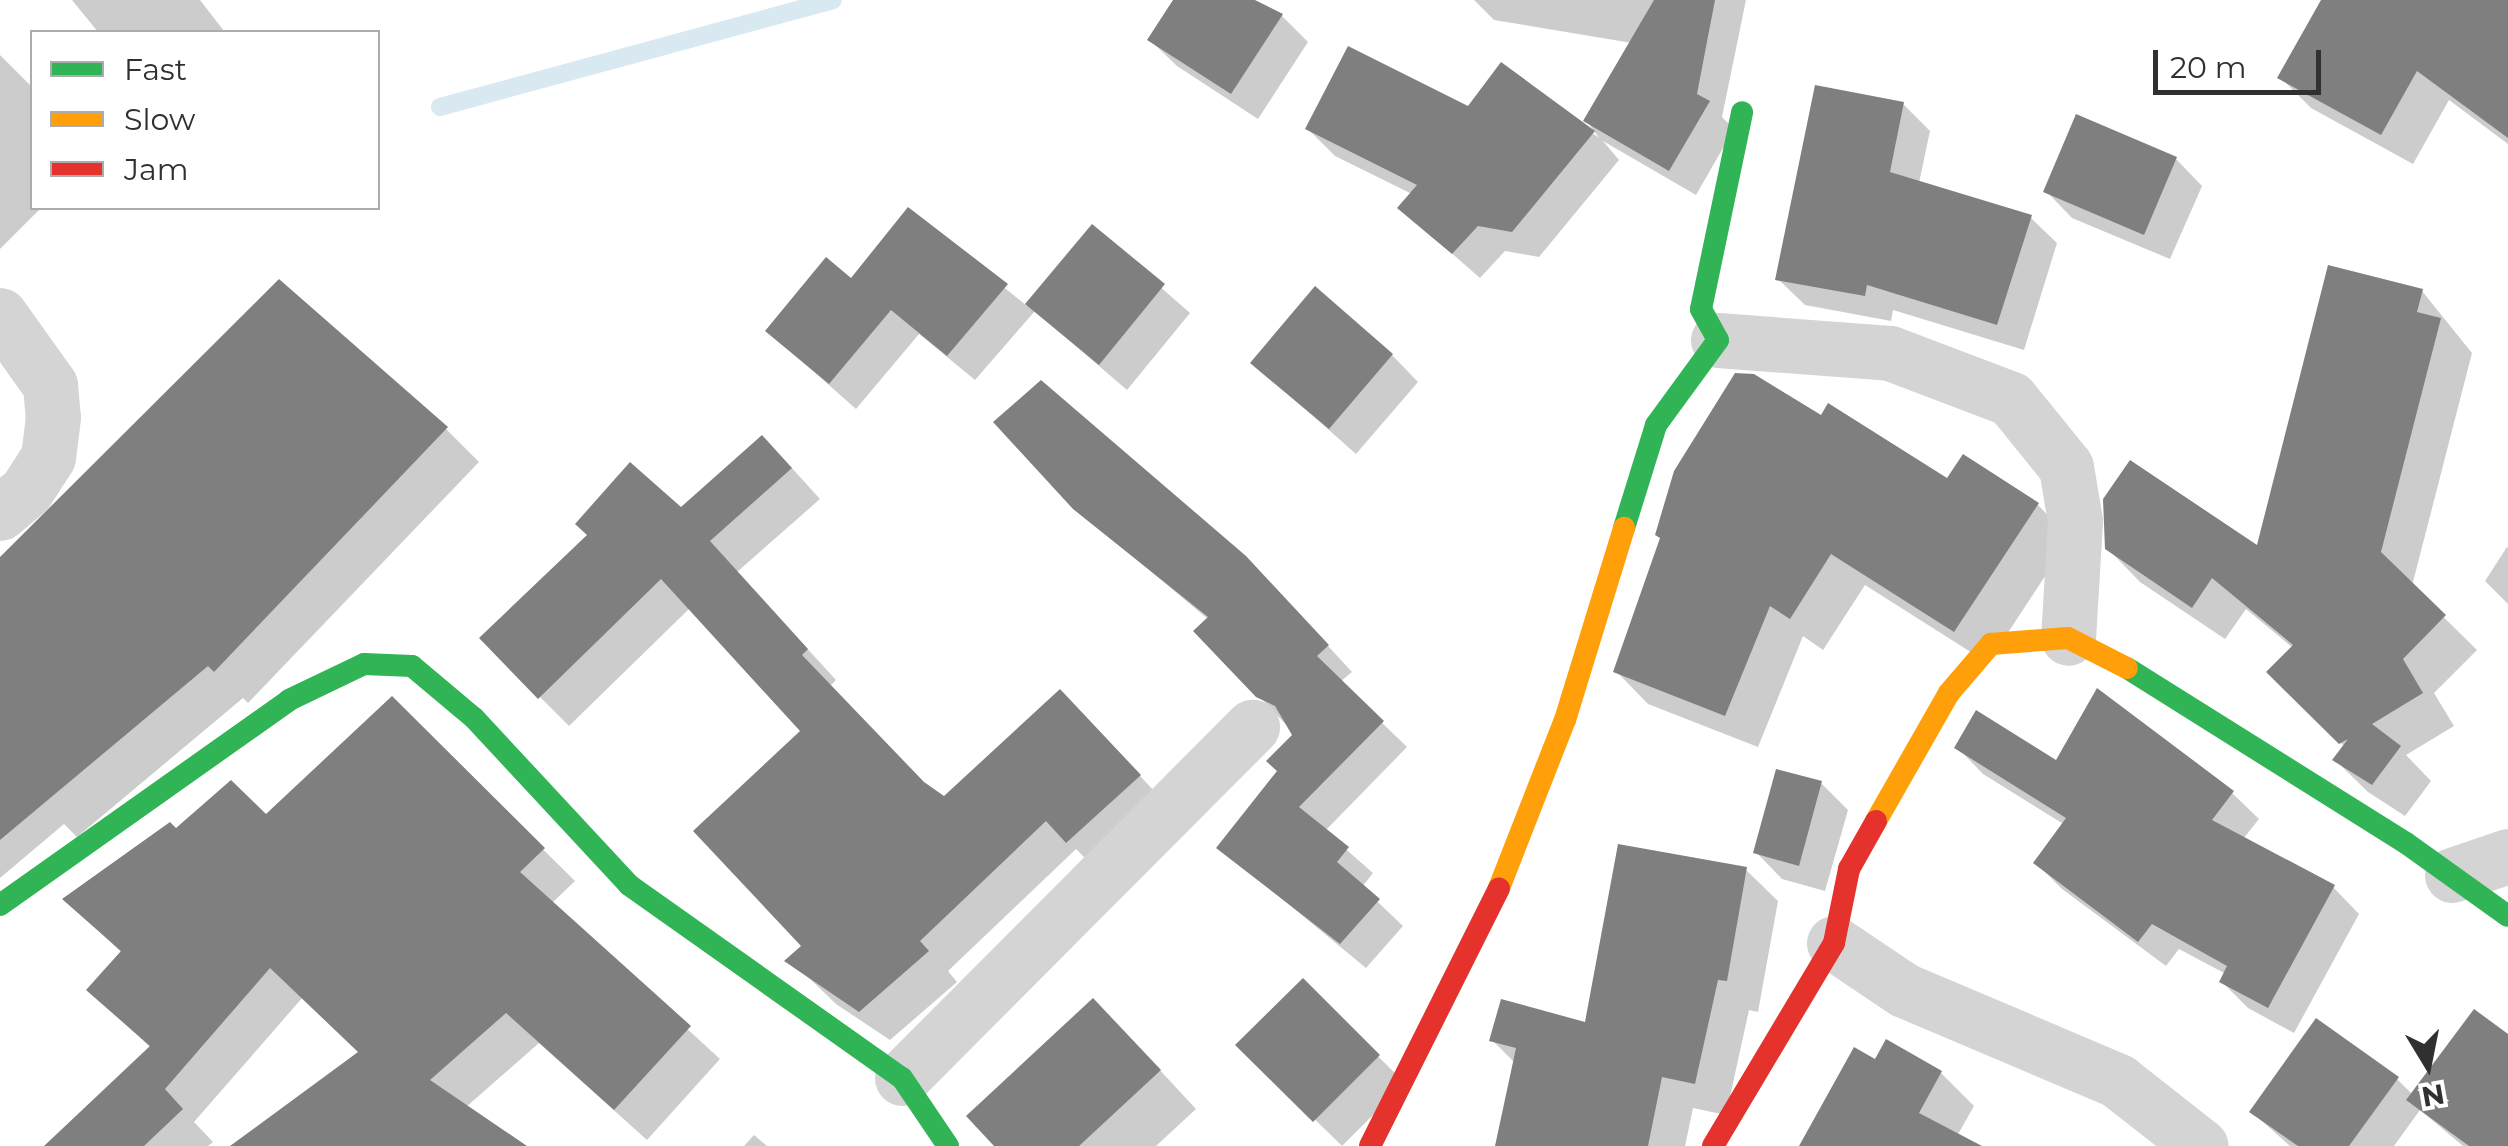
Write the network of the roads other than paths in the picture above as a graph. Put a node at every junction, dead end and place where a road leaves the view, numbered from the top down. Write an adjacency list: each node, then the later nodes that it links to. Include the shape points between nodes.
1 (1742, 112): 3 (street, via 1701,309)
2 (0, 315): 4 (street, via 50,385 53,417 48,457 26,491)
3 (1718, 340): 5 (street, via 1890,353 2012,400 2066,467 2075,521); 14 (street, via 1656,425 1566,720 1489,914)
4 (0, 512)
5 (2068, 638): 8 (street); 11 (street, via 1991,644 1949,693 1849,869)
6 (1252, 727): 12 (street)
7 (2508, 856): 8 (street)
8 (2452, 875): 10 (street)
9 (0, 905): 12 (street, via 290,700 364,664 412,666 474,718 629,885)
10 (2508, 916)
11 (1834, 942): 15 (street); 16 (street, via 1867,971 1904,990 2118,1081)
12 (902, 1078): 13 (street)
13 (948, 1146)
14 (1370, 1146)
15 (1713, 1146)
16 (2200, 1146)

